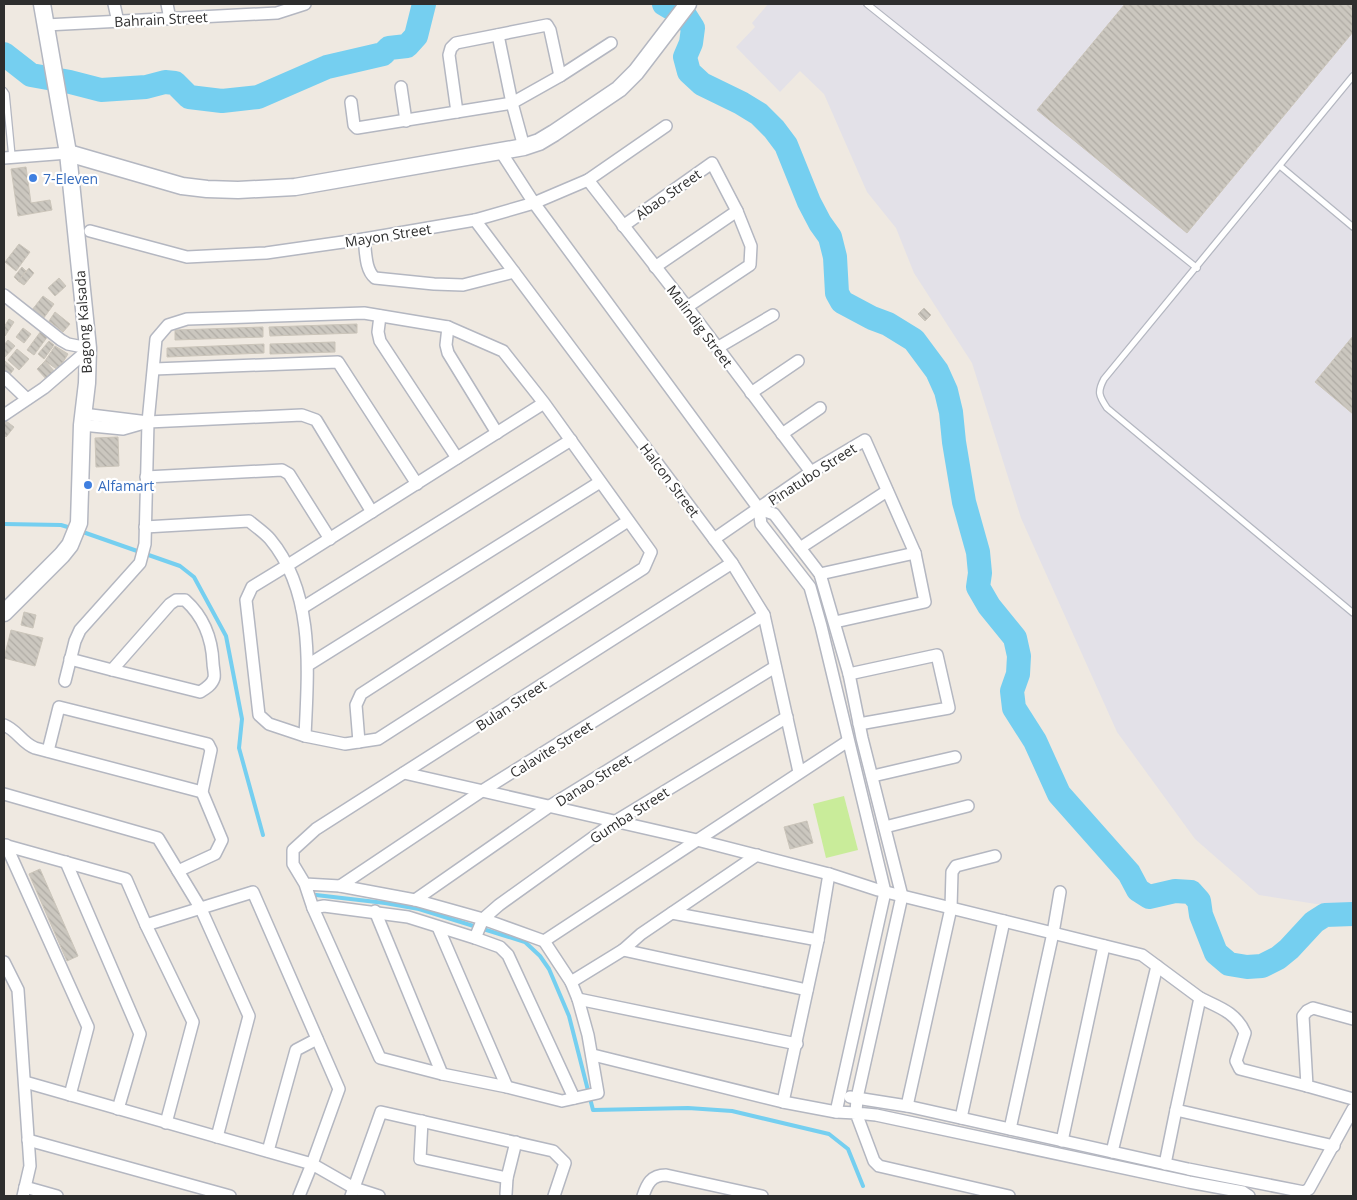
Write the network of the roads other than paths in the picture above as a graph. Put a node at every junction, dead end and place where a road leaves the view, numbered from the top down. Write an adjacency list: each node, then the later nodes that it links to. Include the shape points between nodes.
1 (42, 4): 12 (street, Bagong Kalsada)
2 (114, 4): 11 (street)
3 (167, 4): 10 (street)
4 (220, 4): 9 (street)
5 (305, 4): 8 (street, Bahrain Street)
6 (688, 4): 24 (street, via 619,89 554,133)
7 (866, 4): 38 (lane)
8 (276, 8): 9 (street, Bahrain Street)
9 (222, 16): 10 (street, Bahrain Street)
10 (170, 19): 11 (street, Bahrain Street)
11 (118, 22): 12 (street, Bahrain Street)
12 (46, 25): 26 (street, Bagong Kalsada)
13 (498, 35): 15 (street, via 547,25); 20 (street); 21 (street, via 456,43 451,48 449,55)
14 (611, 44): 15 (street)
15 (560, 76): 20 (street)
16 (1353, 76): 28 (lane)
17 (401, 87): 22 (street)
18 (4, 91): 27 (lane)
19 (351, 102): 22 (street, via 355,127)
20 (512, 103): 21 (street); 24 (street)
21 (457, 112): 22 (street)
22 (406, 121)
23 (666, 126): 29 (street, Mayon Street)
24 (524, 148): 25 (street)
25 (501, 152): 26 (street, via 295,187 238,190 182,186); 30 (street)
26 (68, 153): 27 (street); 46 (street, Bagong Kalsada)
27 (8, 157)
28 (1280, 166): 34 (lane); 38 (lane)
29 (588, 180): 30 (street, Mayon Street); 33 (street, Malindig Street)
30 (534, 204): 32 (street, Mayon Street); 66 (street)
31 (737, 211): 33 (street, Abao Street, via 712,163); 37 (street); 41 (street, via 751,246 750,265)
32 (475, 220): 36 (street, Mayon Street); 39 (street, Halcon Street)
33 (623, 226): 37 (street, Malindig Street)
34 (1353, 227)
35 (90, 231): 36 (street, Mayon Street, via 187,257 266,253)
36 (364, 239): 39 (street, via 368,268 375,278 463,284)
37 (655, 267): 41 (street, Malindig Street)
38 (1197, 268): 79 (lane, via 1104,379 1099,395 1107,408)
39 (514, 272): 71 (street, Halcon Street)
40 (4, 295): 46 (street, via 61,340)
41 (687, 307): 45 (street, Malindig Street)
42 (772, 315): 45 (street)
43 (380, 316): 44 (street); 48 (street, via 364,313 186,319 168,325 156,338); 60 (street, via 380,341)
44 (448, 327): 52 (street, via 503,351); 57 (street, via 448,353)
45 (717, 348): 50 (street, Malindig Street)
46 (88, 349): 51 (street); 55 (street, Bagong Kalsada)
47 (798, 361): 50 (street)
48 (154, 370): 56 (street); 64 (street, via 338,362)
49 (4, 377): 51 (street)
50 (751, 393): 58 (street, Malindig Street)
51 (27, 399): 54 (street)
52 (544, 403): 57 (street); 59 (street)
53 (820, 408): 58 (street)
54 (4, 415)
55 (83, 419): 56 (street, via 123,429); 78 (street, Bagong Kalsada, via 76,530 62,555)
56 (148, 422): 62 (street); 67 (street, via 302,415 316,420)
57 (497, 433): 60 (street)
58 (782, 434): 61 (street, Malindig Street)
59 (570, 440): 63 (street); 77 (street)
60 (457, 458): 64 (street)
61 (811, 472): 65 (street, Pinatubo Street, via 865,440); 66 (street, Pinatubo Street)
62 (146, 477): 69 (street); 70 (street, via 282,470 289,474)
63 (600, 482): 68 (street); 83 (street)
64 (417, 484): 67 (street)
65 (887, 491): 72 (street); 73 (street)
66 (759, 509): 71 (street, Pinatubo Street); 72 (street, via 774,514); 92 (street, via 761,524 810,587)
67 (372, 512): 70 (street)
68 (628, 521): 93 (street, via 361,694 356,705); 93 (street, via 651,552 644,568 378,739)
69 (144, 528): 75 (street, via 249,521 269,538); 82 (street, via 145,544 140,563 80,630)
70 (330, 539): 75 (street)
71 (714, 539): 74 (street, Halcon Street)
72 (800, 548): 76 (street)
73 (915, 553): 76 (street); 81 (street, via 925,602)
74 (732, 563): 80 (street, Halcon Street); 97 (street, Bulan Street)
75 (288, 565): 77 (street); 91 (street, via 252,587 246,600 259,715 269,724)
76 (820, 574): 81 (street)
77 (302, 608): 83 (street)
78 (4, 613)
79 (1353, 613)
80 (764, 615): 84 (street, Halcon Street); 99 (street, Calavite Street)
81 (835, 622): 86 (street)
82 (70, 659): 85 (street); 87 (street)
83 (308, 665): 91 (street)
84 (776, 667): 88 (street, Halcon Street); 102 (street, Danao Street)
85 (112, 670): 85 (street, via 200,692 208,688 214,679 212,646 195,609 185,600 170,604)
86 (849, 674): 89 (street); 89 (street, via 937,655 949,708)
87 (65, 681)
88 (787, 717): 96 (street, Halcon Street); 104 (street, Gumba Street)
89 (859, 724): 98 (street)
90 (4, 725): 94 (street, via 29,746)
91 (305, 736): 93 (street, via 345,744)
92 (848, 741): 96 (street); 115 (street)
93 (359, 742)
94 (48, 751): 100 (street); 100 (street, via 59,707 208,744 211,750)
95 (955, 757): 98 (street)
96 (800, 772): 106 (street)
97 (404, 773): 99 (street); 113 (street, Bulan Street, via 316,829 293,850 293,864)
98 (873, 776): 105 (street)
99 (482, 791): 102 (street); 114 (street, Calavite Street)
100 (202, 792): 111 (street, via 222,840 215,854)
101 (4, 794): 111 (street, via 158,838)
102 (550, 806): 104 (street); 118 (street, Danao Street)
103 (968, 806): 105 (street)
104 (616, 821): 106 (street); 127 (street, Gumba Street, via 499,905)
105 (885, 827): 117 (street)
106 (697, 840): 108 (street); 130 (street)
107 (5, 845): 110 (street); 147 (street, via 88,1028)
108 (757, 855): 112 (street); 123 (street)
109 (995, 856): 120 (street, via 953,868)
110 (66, 862): 125 (street, via 126,879); 154 (street, via 140,1034)
111 (178, 871): 121 (street)
112 (829, 874): 115 (street); 129 (street)
113 (305, 884): 114 (street); 119 (street)
114 (340, 886): 118 (street)
115 (885, 892): 117 (street); 148 (street)
116 (1060, 892): 128 (street)
117 (902, 896): 120 (street); 150 (street)
118 (414, 900): 127 (street)
119 (313, 908): 122 (street, via 324,906); 143 (street, via 380,1058)
120 (951, 908): 124 (street); 153 (street)
121 (201, 909): 125 (street); 140 (street, via 253,892); 163 (street, via 249,1016)
122 (374, 911): 126 (street, via 408,917); 143 (street)
123 (672, 913): 129 (street); 132 (street)
124 (1004, 921): 128 (street); 159 (street)
125 (146, 925): 161 (street, via 194,1022)
126 (438, 928): 127 (street); 146 (street)
127 (479, 928): 130 (street); 149 (street, via 508,955)
128 (1053, 933): 131 (street); 162 (street)
129 (818, 940): 136 (street)
130 (544, 941): 135 (street)
131 (1104, 946): 134 (street, via 1142,955); 165 (street)
132 (623, 950): 135 (street); 136 (street)
133 (4, 962): 144 (street, via 18,990)
134 (1157, 966): 137 (street); 169 (street)
135 (571, 982): 138 (street)
136 (807, 990): 141 (street)
137 (1200, 998): 145 (street, via 1241,1023 1245,1033 1236,1061 1240,1069); 156 (street)
138 (578, 999): 141 (street); 142 (street)
139 (1353, 1019): 145 (street, via 1313,1008 1307,1011 1304,1016)
140 (317, 1039): 168 (street, via 296,1050); 170 (street, via 339,1089)
141 (797, 1044): 152 (street)
142 (593, 1055): 149 (street, via 598,1093); 152 (street)
143 (442, 1074): 146 (street)
144 (24, 1082): 147 (street); 164 (street)
145 (1307, 1086): 151 (street)
146 (507, 1087): 149 (street, via 562,1101)
147 (70, 1095): 154 (street)
148 (840, 1096): 150 (street); 157 (street)
149 (574, 1098)
150 (857, 1098): 153 (street); 158 (street)
151 (1353, 1100)
152 (783, 1102): 157 (street)
153 (907, 1106): 159 (street)
154 (118, 1109): 161 (street)
155 (1353, 1109): 167 (street)
156 (1176, 1110): 167 (street); 171 (street)
157 (836, 1112): 158 (street)
158 (856, 1113): 174 (street); 185 (street, via 874,1161 879,1166)
159 (961, 1118): 162 (street)
160 (422, 1121): 166 (street); 173 (street, via 420,1159); 176 (street, via 381,1112)
161 (166, 1123): 163 (street)
162 (1010, 1129): 165 (street)
163 (217, 1137): 168 (street)
164 (28, 1140): 175 (street, via 30,1166); 179 (street)
165 (1062, 1141): 169 (street)
166 (516, 1142): 173 (street); 182 (street, via 553,1151 565,1163)
167 (1334, 1146): 172 (street, via 1309,1190 1304,1192)
168 (268, 1151): 170 (street)
169 (1112, 1152): 171 (street)
170 (312, 1164): 176 (street); 180 (street)
171 (1165, 1164): 172 (street)
172 (1188, 1169): 174 (street)
173 (507, 1178): 177 (street)
174 (1190, 1182): 186 (street, via 1243,1192)
175 (24, 1192): 178 (street)
176 (353, 1192): 181 (street)
177 (506, 1194)
178 (57, 1196)
179 (230, 1196)
180 (299, 1196)
181 (379, 1196)
182 (554, 1196)
183 (642, 1196): 184 (street, via 648,1182 659,1175 666,1175)
184 (762, 1196)
185 (1009, 1196)
186 (1249, 1196)

